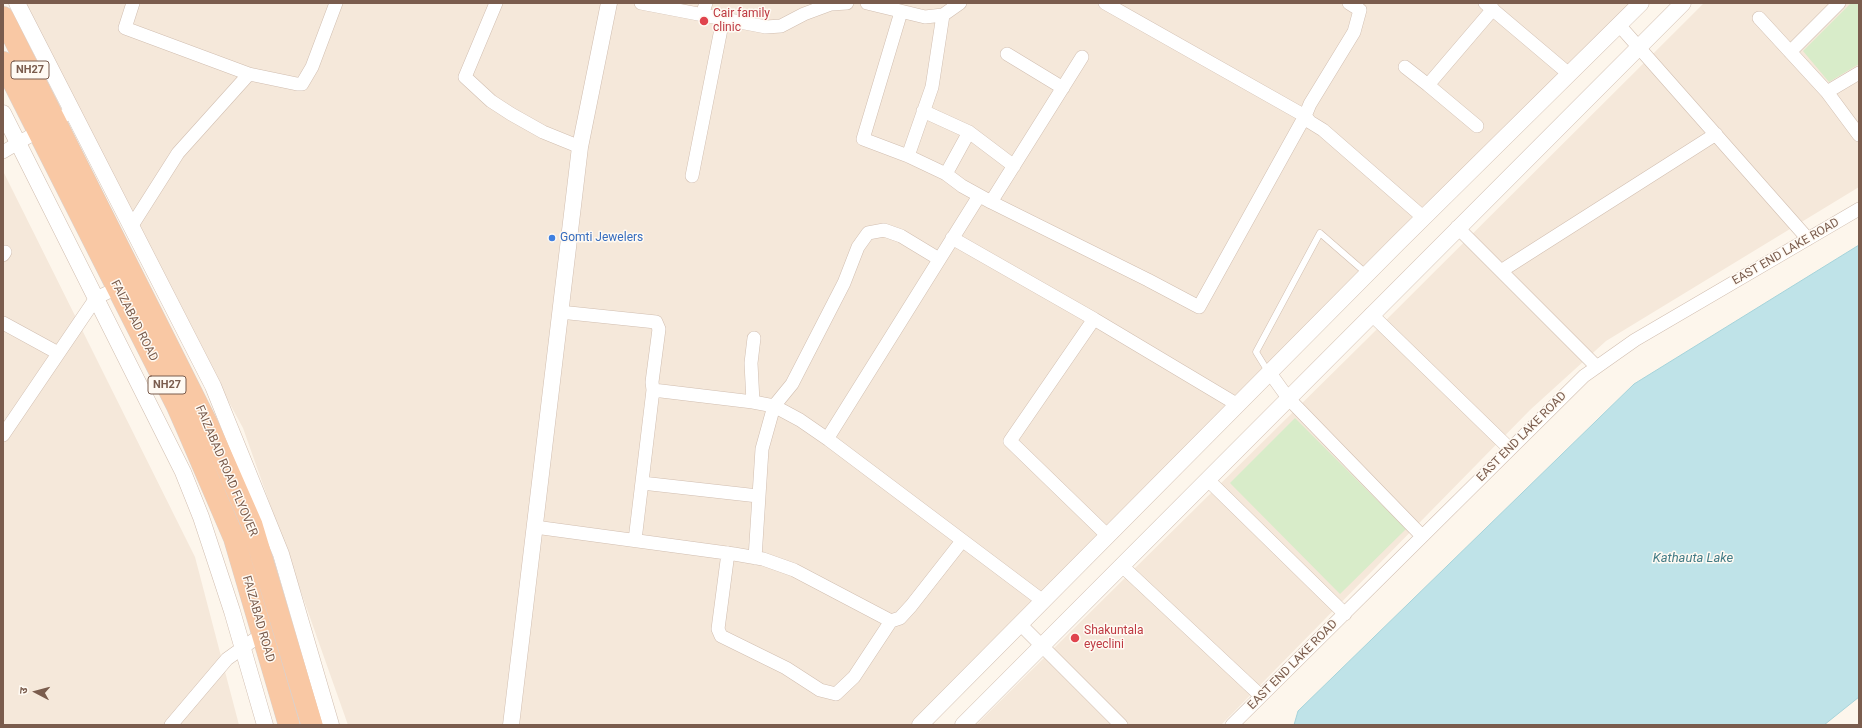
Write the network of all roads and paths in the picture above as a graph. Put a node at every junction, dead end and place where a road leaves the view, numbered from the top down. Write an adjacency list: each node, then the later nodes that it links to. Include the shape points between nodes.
1 (17, 3): 39 (street)
2 (133, 3): 31 (street, via 125,28)
3 (336, 3): 31 (street, via 312,67 302,84)
4 (496, 3): 45 (street, via 465,77 491,101 511,114 543,132)
5 (609, 3): 45 (street)
6 (641, 3): 17 (street)
7 (847, 3): 14 (street)
8 (867, 3): 18 (street)
9 (960, 3): 19 (street)
10 (1105, 3): 38 (street)
11 (1641, 3): 23 (street)
12 (1683, 3): 24 (street)
13 (1839, 3): 25 (street)
14 (831, 4): 22 (street, via 781,26)
15 (1358, 5): 38 (street, via 1354,32)
16 (1489, 6): 32 (street); 33 (street)
17 (704, 9): 22 (street)
18 (902, 12): 19 (street, via 925,17); 47 (street, via 863,139)
19 (943, 15): 36 (street, via 932,87)
20 (3, 18): 39 (highway, FAIZABAD ROAD / NH27)
21 (1759, 18): 25 (street)
22 (723, 19): 50 (street)
23 (1619, 25): 24 (street); 32 (street)
24 (1639, 47): 42 (street); 56 (street)
25 (1790, 52): 35 (street)
26 (1007, 54): 34 (street)
27 (1082, 57): 34 (street)
28 (3, 62): 39 (highway, FAIZABAD ROAD / NH27)
29 (1405, 67): 33 (street)
30 (1859, 73): 35 (street)
31 (249, 74): 55 (street, via 178,153)
32 (1569, 74): 54 (street)
33 (1428, 86): 40 (street)
34 (1063, 88): 48 (street)
35 (1827, 92): 43 (street)
36 (923, 111): 41 (street); 47 (street)
37 (3, 113): 44 (street)
38 (1305, 116): 52 (street, via 1199,307); 54 (street)
39 (56, 121): 44 (street); 55 (street); 62 (highway, FAIZABAD ROAD / NH27); 103 (highway, FAIZABAD ROAD FLYOVER / NH27, via 209,427 252,525)
40 (1477, 126)
41 (969, 132): 48 (street); 49 (street)
42 (1716, 134): 58 (street); 60 (street)
43 (1859, 135)
44 (18, 144): 46 (street); 63 (street)
45 (580, 147): 64 (street)
46 (3, 152)
47 (908, 156): 49 (street)
48 (1014, 166): 52 (street)
49 (946, 174): 51 (street)
50 (692, 176)
51 (979, 196): 52 (street); 57 (street)
52 (991, 202)
53 (1859, 209): 58 (street, EAST END LAKE ROAD)
54 (1424, 218): 61 (street)
55 (131, 227): 104 (street, via 213,386 282,554)
56 (1457, 227): 60 (street); 65 (street)
57 (952, 238): 59 (street); 66 (street)
58 (1808, 238): 70 (street, EAST END LAKE ROAD, via 1635,340)
59 (939, 259): 76 (street, via 901,236 884,230 868,233 858,247 844,283 792,384); 78 (street, via 829,436)
60 (1501, 271): 70 (street)
61 (1367, 274): 71 (street); 71 (lane, via 1320,233 1256,352)
62 (117, 288): 63 (street); 95 (highway, FAIZABAD ROAD / NH27, via 177,406 234,538)
63 (96, 298): 69 (street); 97 (street, via 183,472 202,517)
64 (560, 312): 72 (street, via 656,322 659,329); 83 (street)
65 (1371, 314): 73 (street); 79 (street)
66 (1094, 319): 75 (street); 84 (street, via 1010,441)
67 (3, 323): 69 (street)
68 (754, 338): 74 (street, via 751,363)
69 (58, 353): 77 (street)
70 (1596, 367): 79 (street, EAST END LAKE ROAD)
71 (1270, 373): 73 (street); 75 (street)
72 (653, 390): 74 (street); 81 (street)
73 (1288, 398): 80 (street); 85 (street)
74 (753, 402): 76 (street)
75 (1238, 405): 84 (street)
76 (774, 406): 78 (street); 82 (street, via 762,449)
77 (3, 435)
78 (829, 440): 87 (street)
79 (1510, 449): 85 (street, EAST END LAKE ROAD)
80 (1207, 479): 90 (street); 92 (street)
81 (642, 483): 82 (street); 86 (street)
82 (758, 496): 89 (street)
83 (535, 527): 86 (street); 105 (street)
84 (1108, 536): 91 (street)
85 (1422, 536): 92 (street, EAST END LAKE ROAD)
86 (635, 540): 88 (street)
87 (962, 541): 91 (street); 93 (street, via 911,606 900,618)
88 (728, 553): 89 (street); 93 (street, via 718,629 721,636 786,668 820,690 836,694 854,677)
89 (755, 558): 93 (street, via 794,570)
90 (1121, 565): 96 (street); 98 (street)
91 (1043, 601): 94 (street)
92 (1345, 614): 98 (street, EAST END LAKE ROAD)
93 (891, 621)
94 (1020, 624): 96 (street); 106 (street)
95 (262, 634): 97 (street); 102 (highway, FAIZABAD ROAD / NH27)
96 (1042, 645): 99 (street); 107 (street)
97 (243, 648): 100 (street, via 227,659); 101 (street)
98 (1261, 696): 108 (street, EAST END LAKE ROAD)
99 (966, 724)
100 (171, 725)
101 (265, 725)
102 (289, 725)
103 (312, 725)
104 (331, 725)
105 (511, 725)
106 (920, 725)
107 (1121, 725)
108 (1232, 725)

